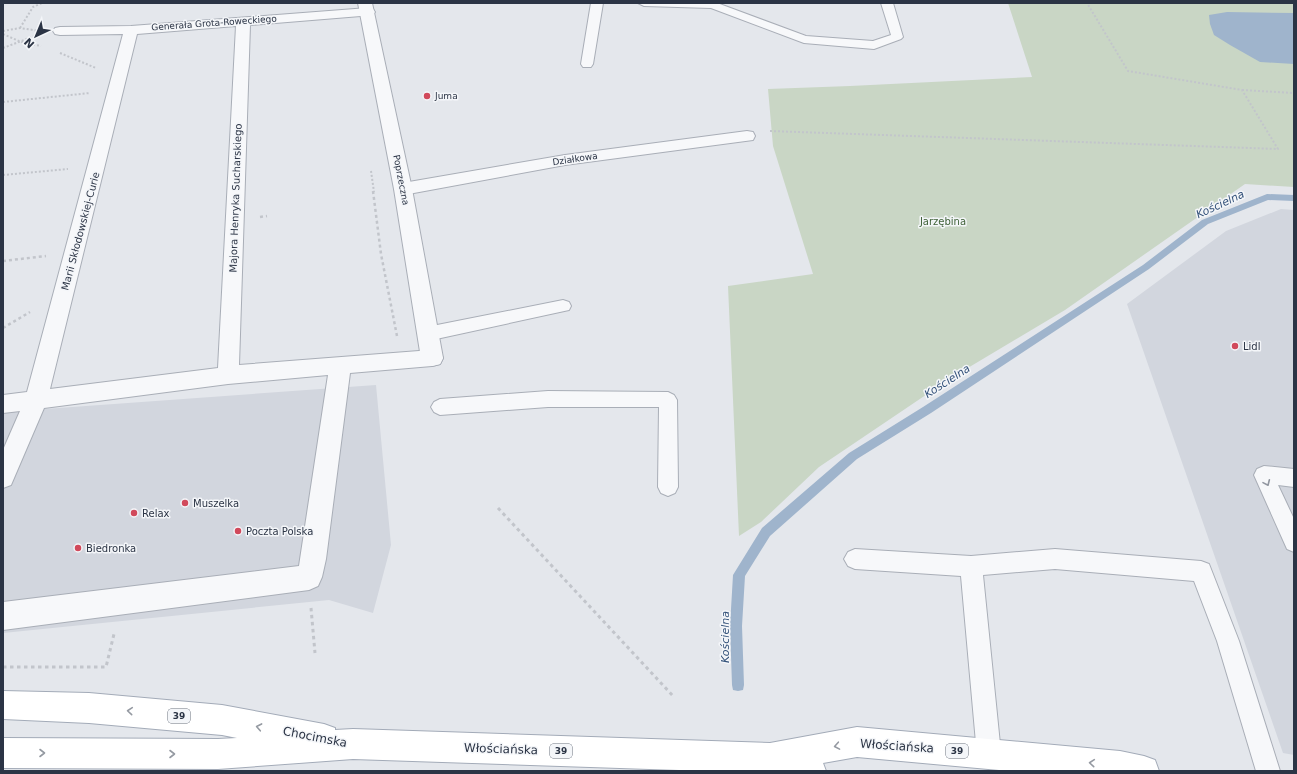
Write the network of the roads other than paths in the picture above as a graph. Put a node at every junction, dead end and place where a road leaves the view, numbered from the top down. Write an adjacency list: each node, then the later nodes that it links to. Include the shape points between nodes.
1 (597, 3): 8 (lane)
2 (644, 3): 3 (lane, via 712,6 804,39 874,45 897,37)
3 (887, 3)
4 (366, 7): 5 (street, Generała Grota-Roweckiego); 10 (street, Poprzeczna)
5 (243, 21): 6 (street, Generała Grota-Roweckiego); 14 (street, Majora Henryka Sucharskiego)
6 (131, 30): 7 (street, Generała Grota-Roweckiego); 15 (street, Marii Skłodowskiej-Curie)
7 (60, 31)
8 (587, 64)
9 (747, 136): 10 (street, Działkowa, via 565,160)
10 (403, 189): 12 (street, Poprzeczna)
11 (563, 306): 12 (lane)
12 (428, 334): 13 (street, Poprzeczna, via 432,358)
13 (340, 366): 14 (street); 24 (street, via 309,577)
14 (228, 375): 15 (street)
15 (36, 400): 16 (street); 18 (street, Marii Skłodowskiej-Curie)
16 (3, 404)
17 (440, 407): 20 (lane, via 548,399 668,400)
18 (3, 477)
19 (1294, 478): 21 (lane, one-way to 21, via 1264,475)
20 (668, 487)
21 (1294, 542)
22 (855, 559): 23 (lane)
23 (971, 566): 28 (lane); 32 (lane, via 1055,559 1202,571 1228,640)
24 (3, 616)
25 (3, 705): 26 (main road, Chocimska / 39, one-way to 25, via 222,720 89,708)
26 (353, 744): 27 (main road, Chocimska / 39, one-way to 26, via 218,754); 29 (main road, Włościańska / 39)
27 (3, 753)
28 (989, 754): 29 (main road, Włościańska / 39, one-way to 29, via 857,742); 31 (main road, Włościańska / 39, one-way to 28, via 1120,766)
29 (771, 764): 30 (main road, Włościańska / 39)
30 (812, 771)
31 (1144, 771)
32 (1268, 771)

